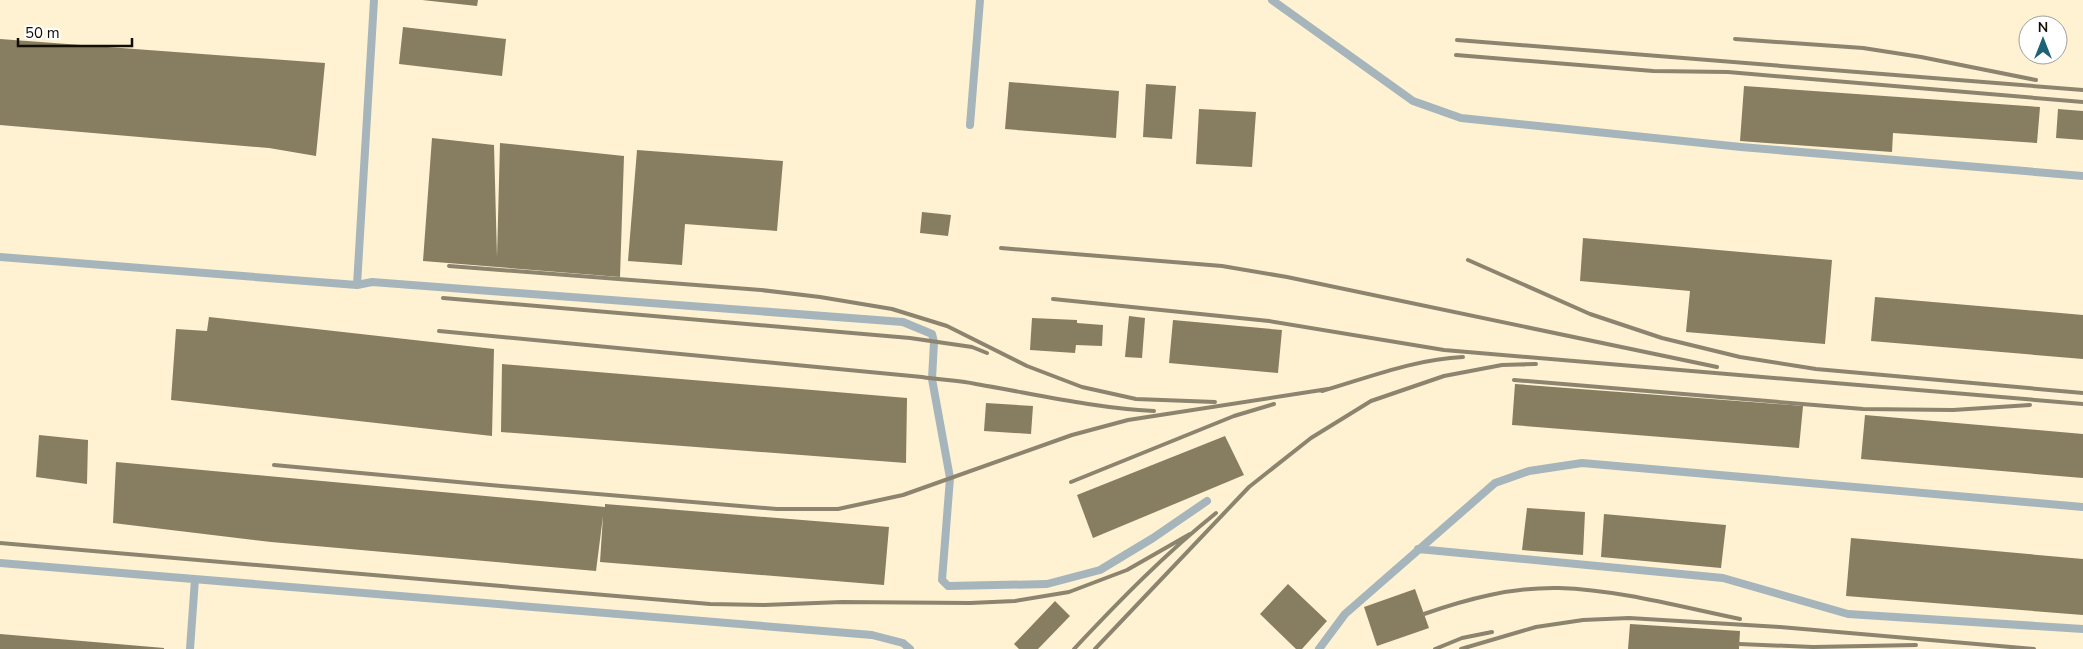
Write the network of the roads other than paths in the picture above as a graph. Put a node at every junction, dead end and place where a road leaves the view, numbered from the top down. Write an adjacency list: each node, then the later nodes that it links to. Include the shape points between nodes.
1 (374, 0): 7 (lane)
2 (980, 0): 4 (lane)
3 (1272, 0): 5 (lane, via 1413,101 1461,118 1741,147)
4 (970, 124)
5 (2083, 176)
6 (0, 257): 7 (lane)
7 (357, 285): 8 (lane, via 372,282 464,287 883,320 903,322 932,334 932,379 950,478 942,580 948,586 1047,584 1100,570)
8 (1207, 501)
9 (2083, 507): 10 (lane, via 1582,463 1530,470 1495,483)
10 (1418, 549): 13 (lane, via 1723,578 1848,614); 16 (lane, via 1345,614)
11 (0, 563): 12 (lane)
12 (195, 579): 14 (lane); 15 (lane, via 872,635 902,643)
13 (2083, 629)
14 (190, 649)
15 (910, 649)
16 (1319, 649)

